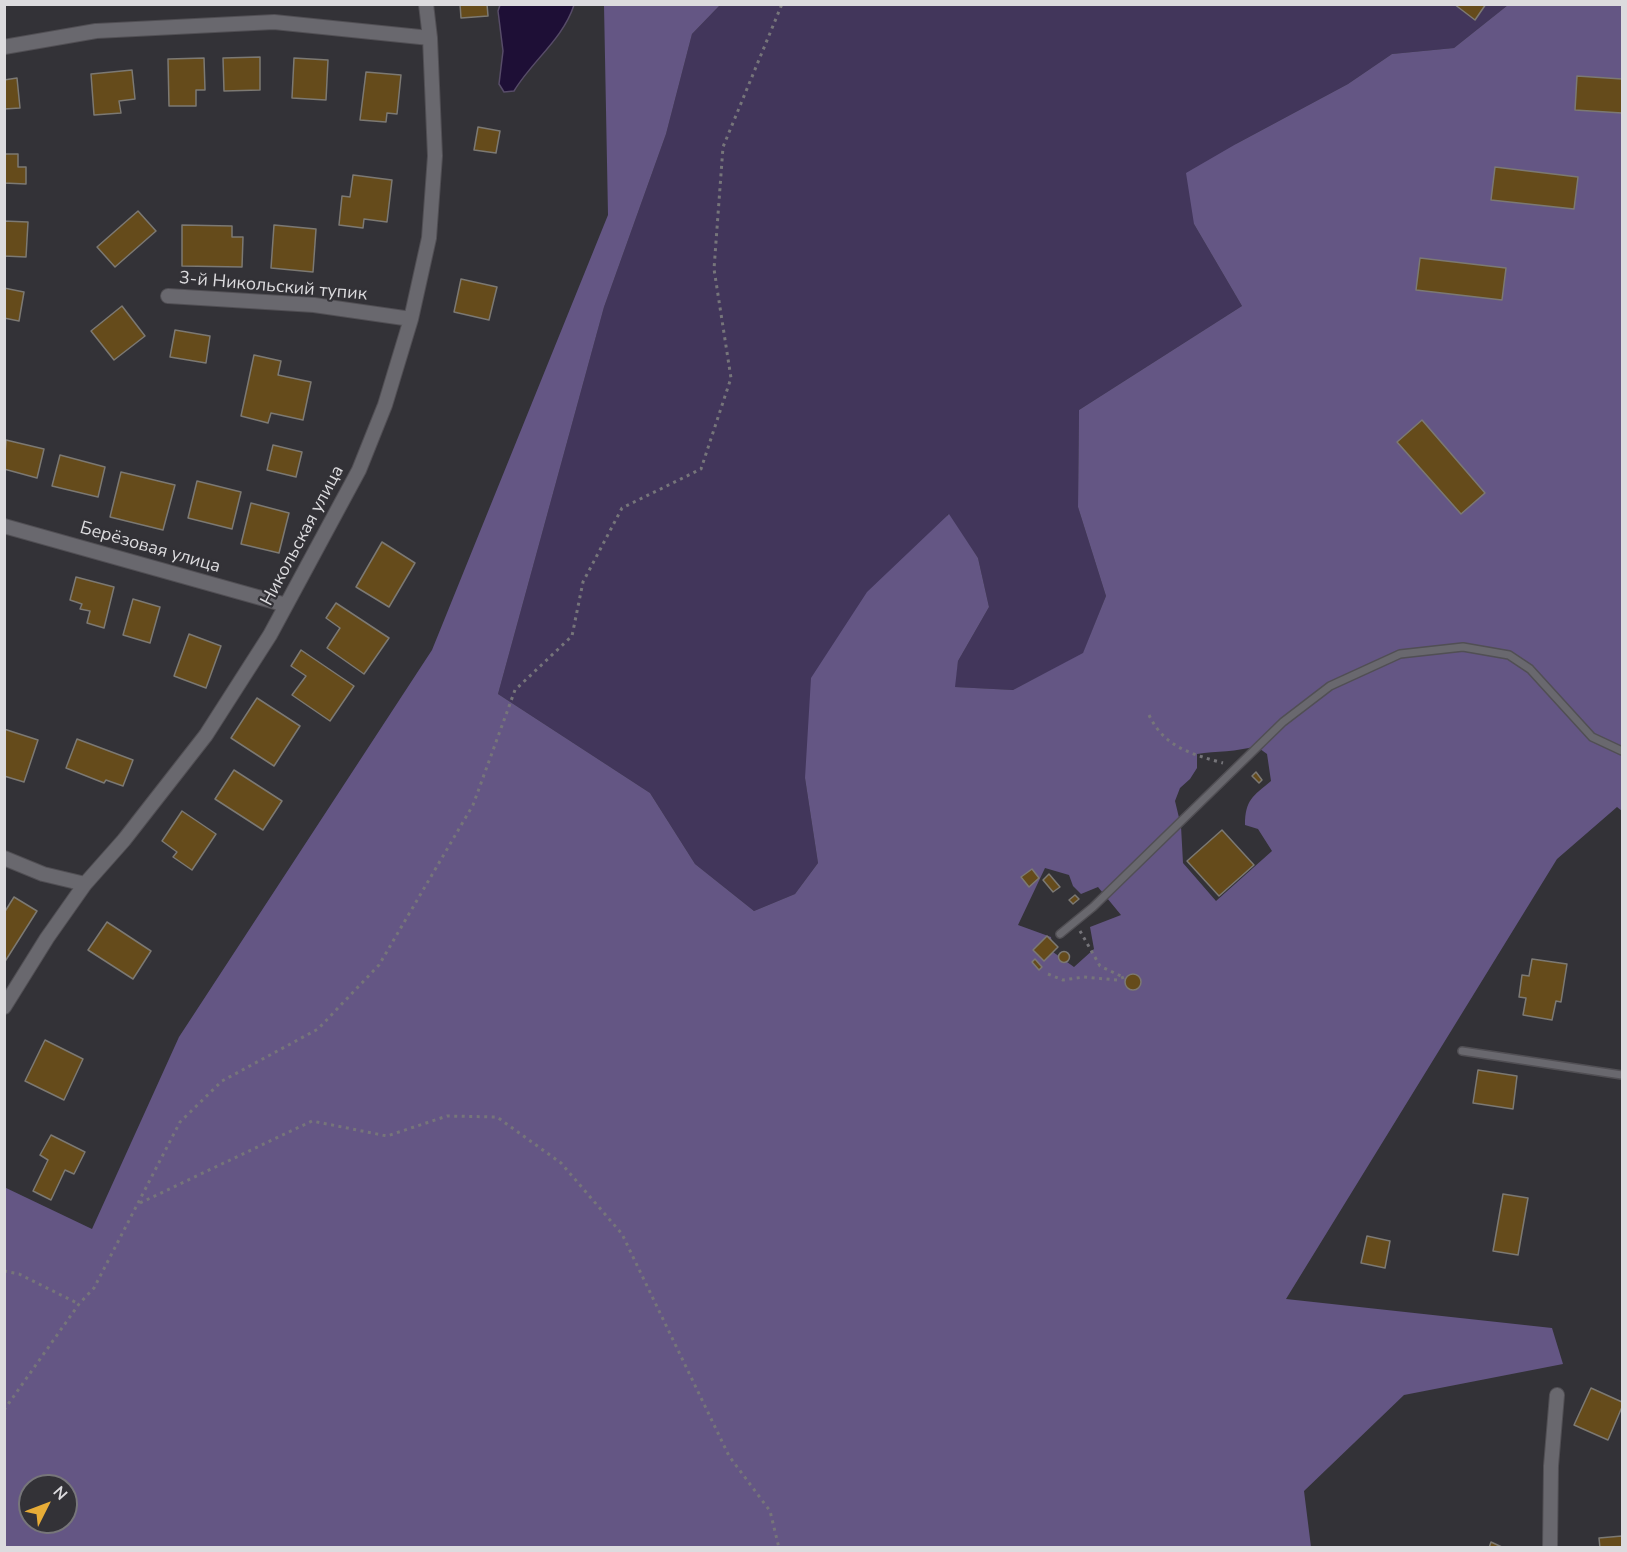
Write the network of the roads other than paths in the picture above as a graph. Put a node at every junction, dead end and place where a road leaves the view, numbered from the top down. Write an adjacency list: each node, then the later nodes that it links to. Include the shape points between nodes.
1 (426, 4): 2 (street, Никольская улица)
2 (430, 38): 3 (street, via 274,22 96,31); 5 (street, Никольская улица, via 435,156 429,238)
3 (4, 47)
4 (168, 296): 5 (street, 3-й Никольский тупик, via 314,305)
5 (411, 319): 7 (street, Никольская улица, via 385,405 359,470)
6 (4, 526): 7 (street, Берёзовая улица)
7 (286, 605): 10 (street, Никольская улица, via 206,735)
8 (1623, 751): 11 (lane, via 1592,737 1530,669 1509,655 1463,647 1400,654 1330,686 1283,722 1093,907)
9 (4, 858): 10 (street, via 43,874)
10 (85, 884): 12 (street, Никольская улица)
11 (1060, 934)
12 (4, 1007)
13 (1462, 1051): 14 (lane)
14 (1623, 1075)
15 (1557, 1395): 16 (street)
16 (1550, 1548)

